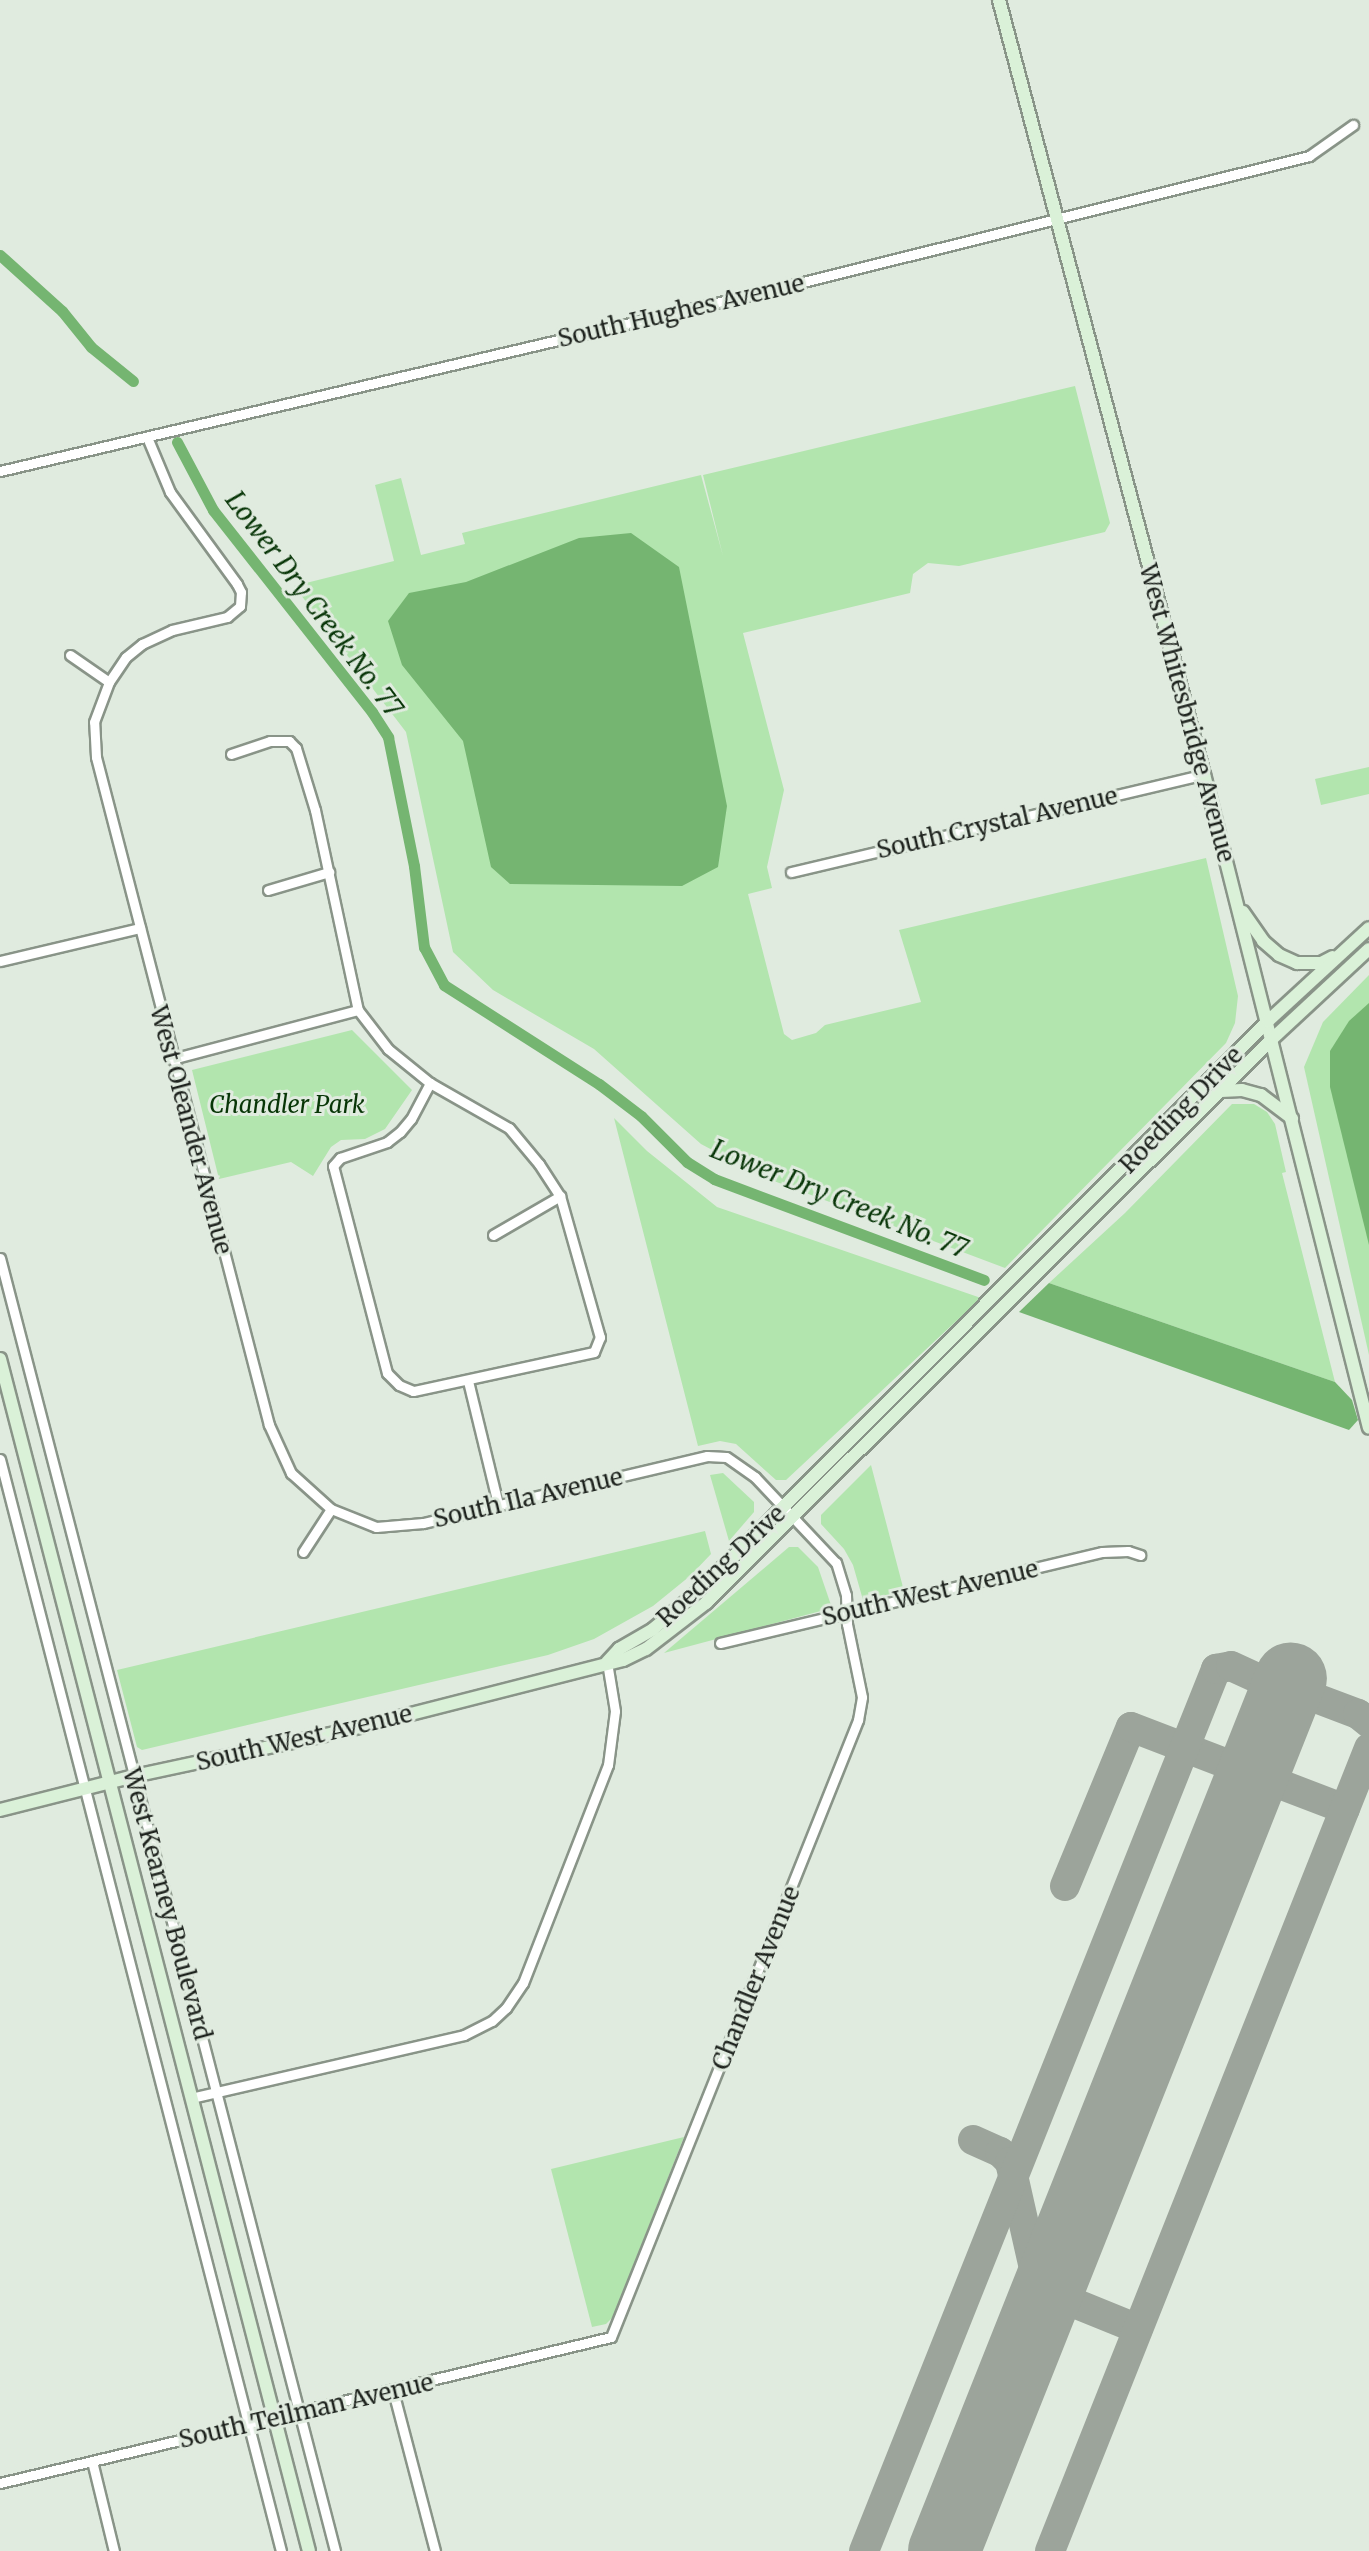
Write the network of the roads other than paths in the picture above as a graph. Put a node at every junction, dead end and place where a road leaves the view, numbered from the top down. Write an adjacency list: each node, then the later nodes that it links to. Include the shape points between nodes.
1 (999, 0): 3 (main road, West Whitesbridge Avenue)
2 (1353, 125): 3 (street, South Hughes Avenue, via 1309,156)
3 (1055, 221): 4 (street, South Hughes Avenue); 9 (main road, West Whitesbridge Avenue)
4 (147, 437): 5 (street, South Hughes Avenue); 7 (street, West Oleander Avenue, via 170,492 237,584 240,606 227,617 172,630 142,644)
5 (0, 471)
6 (70, 655): 7 (street)
7 (109, 682): 14 (street, West Oleander Avenue, via 94,738)
8 (231, 754): 10 (street, via 270,741 289,741 296,748)
9 (1204, 774): 11 (street, South Crystal Avenue); 13 (main road, West Whitesbridge Avenue)
10 (329, 872): 12 (street); 19 (street)
11 (791, 872)
12 (268, 890)
13 (1237, 902): 16 (main road, via 1263,941 1297,963 1321,963); 20 (main road, West Whitesbridge Avenue)
14 (140, 928): 18 (street); 22 (street, West Oleander Avenue)
15 (1369, 928): 16 (main road, Roeding Drive)
16 (1349, 948): 20 (main road, Roeding Drive)
17 (1369, 949): 21 (main road, Roeding Drive)
18 (0, 961)
19 (358, 1010): 22 (street); 23 (street, via 388,1049)
20 (1268, 1021): 21 (main road, West Whitesbridge Avenue); 36 (main road, Roeding Drive)
21 (1272, 1039): 24 (main road, Roeding Drive); 25 (main road, West Whitesbridge Avenue)
22 (172, 1059): 35 (street, West Oleander Avenue, via 269,1425 291,1473)
23 (430, 1083): 26 (street, via 509,1128); 30 (street, via 411,1119 394,1137 340,1158 333,1166 387,1373 413,1391)
24 (1221, 1091): 25 (main road, via 1261,1095); 36 (main road, Roeding Drive)
25 (1292, 1118): 31 (main road, West Whitesbridge Avenue)
26 (560, 1196): 27 (street); 30 (street, via 600,1337 594,1352)
27 (493, 1235)
28 (0, 1258): 42 (street, West Kearney Boulevard)
29 (0, 1359): 43 (main road, West Kearney Boulevard)
30 (468, 1381): 34 (street)
31 (1369, 1428)
32 (726, 1457): 34 (street, South Ila Avenue, via 707,1456); 36 (street, Chandler Avenue, via 755,1477)
33 (0, 1459): 44 (street, West Kearney Boulevard)
34 (498, 1504): 35 (street, South Ila Avenue, via 423,1523 376,1527)
35 (331, 1509): 37 (street)
36 (788, 1513): 39 (street, Chandler Avenue, via 836,1563); 41 (main road, Roeding Drive, via 675,1613)
37 (303, 1552)
38 (1140, 1555): 39 (street, South West Avenue, via 1102,1552)
39 (847, 1612): 40 (street, South West Avenue); 48 (street, Chandler Avenue, via 861,1686 858,1720)
40 (720, 1643)
41 (607, 1662): 42 (main road, South West Avenue, via 348,1730); 46 (street, via 615,1711 608,1765 523,1983 506,2008 464,2035)
42 (134, 1776): 43 (main road, South West Avenue); 46 (street, West Kearney Boulevard)
43 (110, 1783): 44 (main road, South West Avenue); 47 (main road, West Kearney Boulevard)
44 (85, 1790): 45 (main road, South West Avenue); 52 (street, West Kearney Boulevard)
45 (0, 1810)
46 (216, 2093): 47 (street); 50 (street, West Kearney Boulevard)
47 (191, 2098): 51 (main road, West Kearney Boulevard)
48 (611, 2337): 49 (street, South Teilman Avenue)
49 (393, 2391): 50 (street, South Teilman Avenue); 59 (street)
50 (299, 2413): 51 (street, South Teilman Avenue); 58 (street, West Kearney Boulevard)
51 (274, 2418): 52 (street, South Teilman Avenue); 57 (main road, West Kearney Boulevard)
52 (249, 2424): 53 (street, South Teilman Avenue); 56 (street, West Kearney Boulevard)
53 (92, 2461): 54 (street, South Teilman Avenue); 55 (street)
54 (0, 2483)
55 (114, 2551)
56 (281, 2551)
57 (309, 2551)
58 (335, 2551)
59 (435, 2551)

